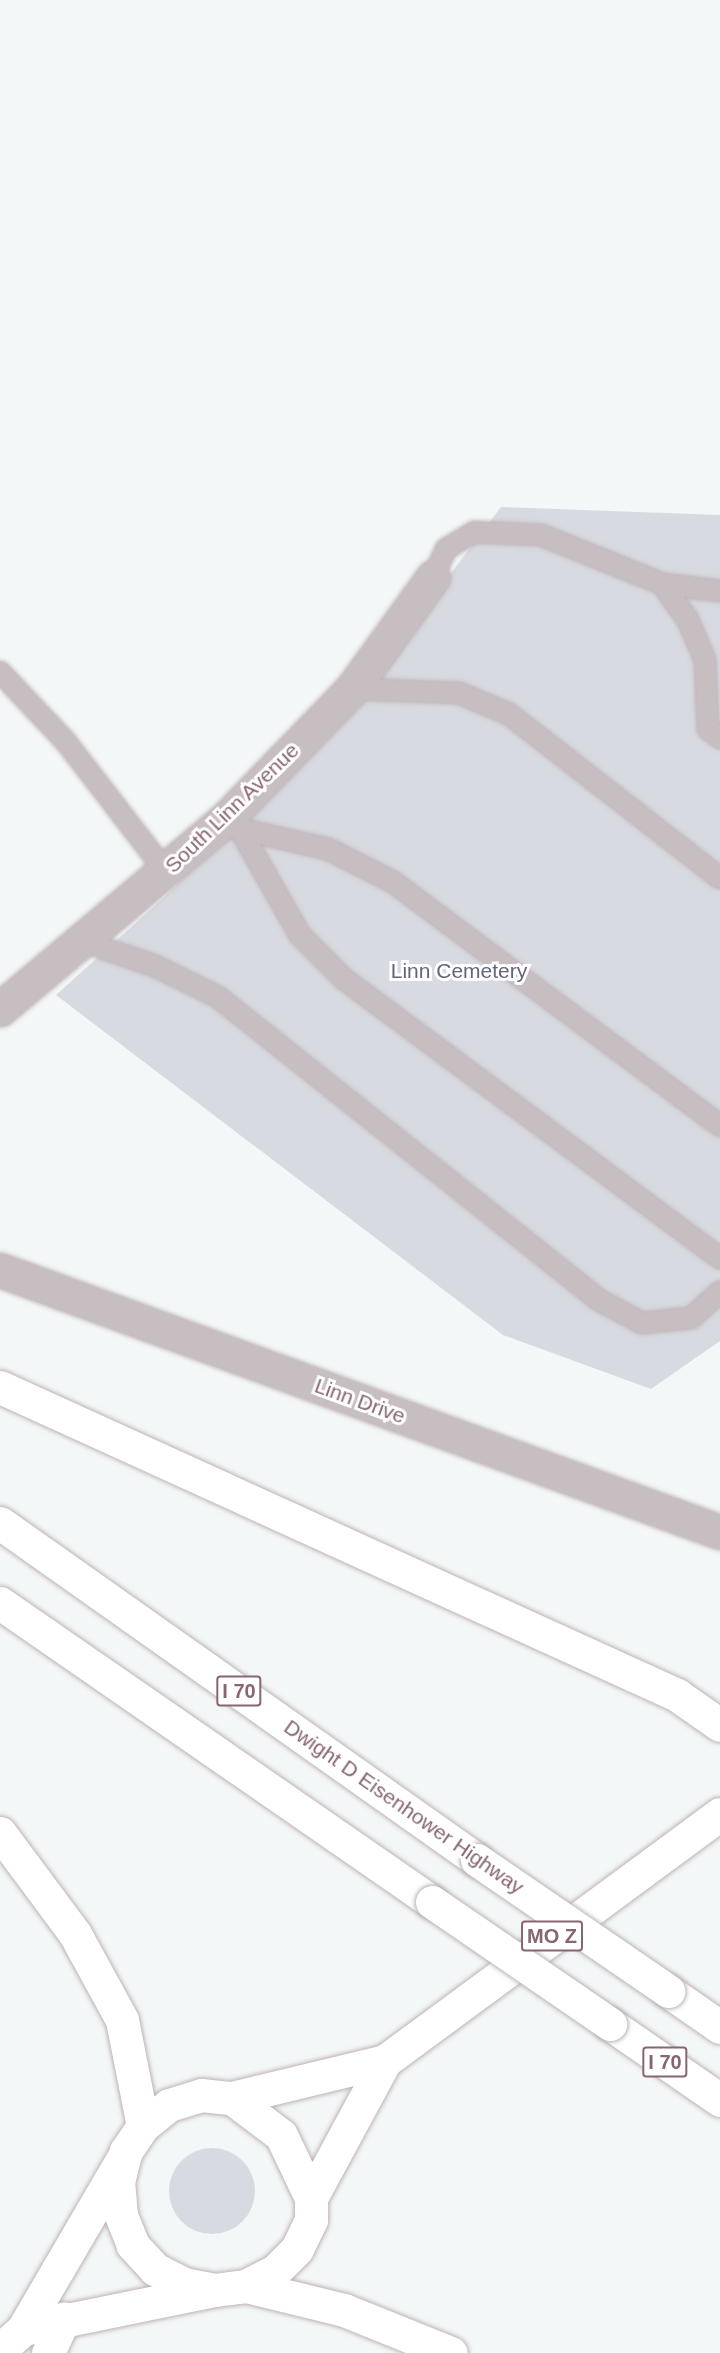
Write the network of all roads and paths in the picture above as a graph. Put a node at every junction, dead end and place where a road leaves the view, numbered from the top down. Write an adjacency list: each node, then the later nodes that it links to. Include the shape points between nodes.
1 (433, 577): 2 (lane, via 446,549 474,532 541,535); 5 (street, South Linn Avenue)
2 (662, 584): 3 (lane); 6 (lane, via 688,620 705,660 708,729)
3 (720, 591)
4 (0, 672): 8 (lane, via 66,742)
5 (352, 688): 7 (street, South Linn Avenue); 9 (lane, via 459,693 509,714)
6 (720, 738)
7 (234, 826): 8 (street, South Linn Avenue); 12 (lane, via 328,849 393,882); 13 (lane, via 300,935 344,979)
8 (166, 872): 10 (street, South Linn Avenue)
9 (720, 878)
10 (85, 942): 11 (street, South Linn Avenue); 15 (lane, via 155,966 218,997 597,1299 642,1323 691,1318)
11 (0, 1009)
12 (720, 1126)
13 (720, 1258)
14 (0, 1270): 18 (street, Linn Drive)
15 (720, 1292)
16 (0, 1387): 20 (main road, via 677,1695)
17 (0, 1523): 23 (main road, Dwight D Eisenhower Highway / I 70, bridge)
18 (720, 1532)
19 (0, 1603): 26 (main road, I 70, bridge)
20 (720, 1725)
21 (720, 1814): 24 (main road, MO Z)
22 (0, 1833): 27 (main road, via 75,1934 122,2020)
23 (720, 2027)
24 (385, 2061): 25 (main road, MO Z); 28 (main road, MO Z)
25 (232, 2097): 27 (main road, via 201,2095 169,2105); 28 (main road, via 281,2135)
26 (720, 2100)
27 (135, 2139): 29 (main road, via 119,2193 121,2215 133,2245 165,2274 184,2284); 31 (main road)
28 (311, 2198): 29 (main road, via 311,2220 297,2248 274,2271)
29 (231, 2288): 30 (main road); 33 (main road, via 344,2310)
30 (64, 2318): 31 (main road); 32 (main road)
31 (12, 2340)
32 (48, 2353)
33 (451, 2353)

